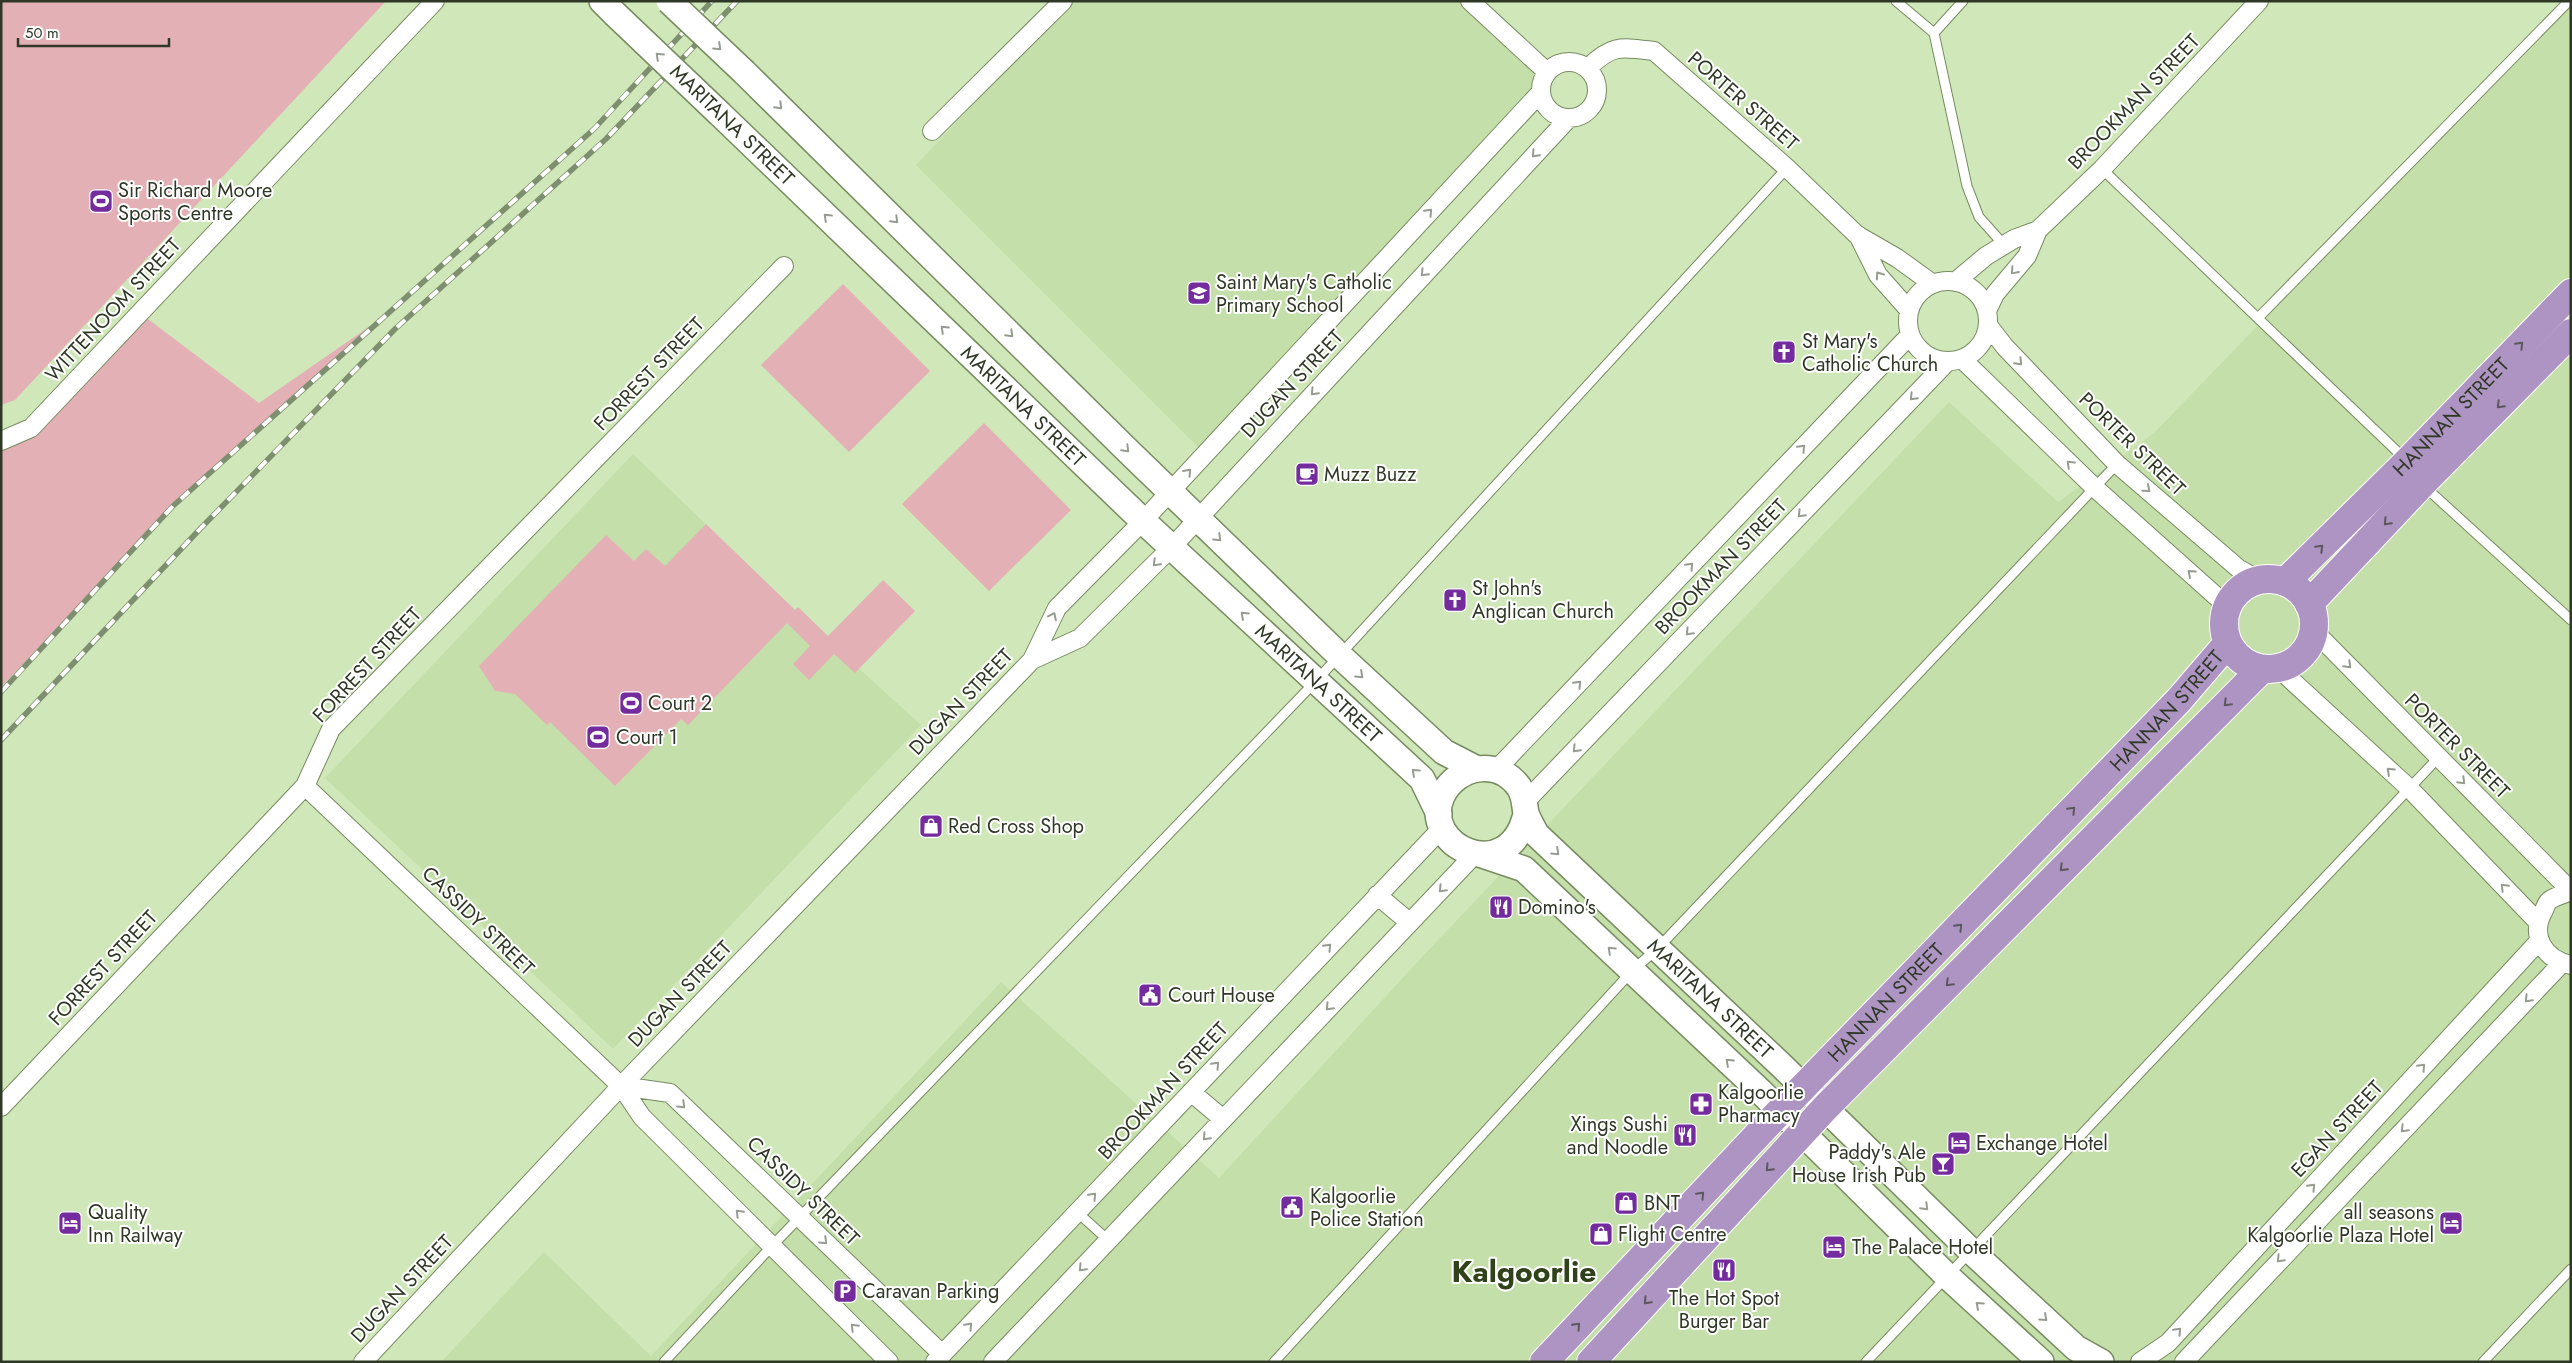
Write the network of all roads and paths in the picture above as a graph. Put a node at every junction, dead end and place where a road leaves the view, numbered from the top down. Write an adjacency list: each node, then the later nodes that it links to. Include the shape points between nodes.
1 (434, 1): 31 (street, WITTENOOM STREET, via 31,428)
2 (670, 1): 36 (main road, MARITANA STREET, one-way to 36, bridge)
3 (1063, 1): 15 (street)
4 (1470, 1): 12 (street)
5 (1896, 1): 10 (lane)
6 (1963, 1): 10 (lane)
7 (2259, 1): 17 (street, BROOKMAN STREET)
8 (2569, 1): 27 (lane)
9 (608, 7): 38 (main road, MARITANA STREET, one-way to 9, bridge)
10 (1934, 33): 20 (lane, via 1967,186 1979,217)
11 (1588, 68): 12 (street, via 1574,62 1559,63); 14 (street, via 1596,79 1598,93 1592,106 1582,115); 16 (street, PORTER STREET, via 1604,52 1626,47 1654,51)
12 (1547, 72): 13 (street)
13 (1540, 93): 14 (street, via 1550,111); 36 (street, DUGAN STREET, one-way to 13)
14 (1568, 119): 37 (street, DUGAN STREET, one-way to 37)
15 (932, 131)
16 (1787, 168): 19 (street, PORTER STREET); 46 (lane)
17 (2102, 169): 18 (street, BROOKMAN STREET); 27 (lane)
18 (2038, 230): 20 (street, BROOKMAN STREET); 26 (street, BROOKMAN STREET, one-way to 26, via 2027,256 1995,294)
19 (1857, 235): 23 (street, PORTER STREET); 25 (street, PORTER STREET, one-way to 19, via 1878,275)
20 (2004, 246): 22 (street, BROOKMAN STREET, via 1986,256)
21 (784, 266): 52 (street, FORREST STREET, via 331,730)
22 (1955, 282): 23 (street); 26 (street, via 1969,287 1980,298)
23 (1933, 284): 25 (street, via 1915,297)
24 (2571, 293): 32 (highway, HANNAN STREET, one-way to 24)
25 (1909, 310): 29 (street, via 1907,325)
26 (1987, 318): 30 (street, via 1984,339 1979,346 1974,352); 33 (street, PORTER STREET, one-way to 33, via 2005,347)
27 (2258, 318): 32 (lane)
28 (2571, 333): 34 (highway, HANNAN STREET, one-way to 34)
29 (1910, 335): 30 (street, via 1920,351 1933,359); 51 (street, BROOKMAN STREET, one-way to 29)
30 (1955, 360): 35 (street, one-way to 30); 54 (street, BROOKMAN STREET, one-way to 54)
31 (1, 441)
32 (2407, 462): 40 (highway, HANNAN STREET, one-way to 32)
33 (2118, 464): 35 (lane); 40 (street, PORTER STREET, one-way to 40, via 2239,569)
34 (2422, 484): 41 (highway, HANNAN STREET, one-way to 41); 43 (lane)
35 (2096, 488): 42 (street, one-way to 35); 62 (lane)
36 (1170, 492): 37 (main road, MARITANA STREET); 38 (street, DUGAN STREET)
37 (1196, 518): 39 (street, DUGAN STREET); 46 (main road, MARITANA STREET, one-way to 46)
38 (1143, 521): 39 (main road, MARITANA STREET); 47 (street, DUGAN STREET, one-way to 38, via 1057,608)
39 (1172, 547): 47 (street, DUGAN STREET, one-way to 47, via 1080,638); 49 (main road, MARITANA STREET, one-way to 39)
40 (2272, 581): 41 (highway, via 2303,594); 42 (highway, via 2246,585)
41 (2309, 604): 44 (highway)
42 (2227, 606): 45 (highway, via 2223,625)
43 (2571, 620)
44 (2314, 630): 48 (highway, via 2307,648 2295,661); 50 (street, PORTER STREET, one-way to 50)
45 (2227, 644): 48 (highway, via 2242,660); 66 (highway, HANNAN STREET, one-way to 45, via 2179,700)
46 (1340, 656): 49 (lane); 51 (main road, MARITANA STREET, one-way to 51, via 1444,752)
47 (1032, 660): 65 (street, DUGAN STREET)
48 (2270, 669): 53 (street, one-way to 48); 69 (highway, HANNAN STREET, one-way to 69)
49 (1315, 682): 55 (main road, MARITANA STREET, one-way to 49, via 1422,779); 74 (lane)
50 (2439, 757): 53 (lane); 57 (street, PORTER STREET, one-way to 57)
51 (1486, 769): 54 (main road, via 1509,776 1519,788); 55 (main road, via 1459,774 1448,785 1441,799)
52 (305, 786): 65 (street, CASSIDY STREET); 68 (street, FORREST STREET)
53 (2409, 788): 60 (street, one-way to 53); 77 (lane)
54 (1526, 808): 56 (main road, via 1523,828 1514,841 1502,850); 62 (main road, MARITANA STREET, one-way to 62, via 1536,834)
55 (1441, 821): 56 (main road, via 1449,839 1466,851); 58 (street, BROOKMAN STREET)
56 (1479, 854): 59 (street, one-way to 59); 64 (main road, MARITANA STREET, one-way to 56, via 1524,869)
57 (2571, 891): 60 (street, via 2549,901)
58 (1377, 895): 59 (street); 67 (street, BROOKMAN STREET, one-way to 58)
59 (1409, 922): 71 (street, one-way to 71)
60 (2538, 922): 61 (street)
61 (2539, 941): 63 (street, via 2548,955); 91 (street, EGAN STREET, one-way to 61, via 2168,1343)
62 (1658, 948): 64 (lane); 66 (main road, MARITANA STREET)
63 (2566, 964): 92 (street, one-way to 92)
64 (1633, 970): 70 (main road, MARITANA STREET, one-way to 64); 85 (lane)
65 (621, 1086): 74 (street, CASSIDY STREET, one-way to 74, via 670,1093); 76 (street, CASSIDY STREET, one-way to 65, via 642,1117); 81 (street, DUGAN STREET)
66 (1803, 1087): 69 (main road, MARITANA STREET); 70 (highway, HANNAN STREET)
67 (1191, 1092): 71 (street); 73 (street, BROOKMAN STREET, one-way to 67)
68 (1, 1106)
69 (1825, 1108): 72 (highway, HANNAN STREET); 77 (main road, MARITANA STREET, one-way to 77)
70 (1781, 1110): 72 (main road, MARITANA STREET); 86 (highway, HANNAN STREET, one-way to 70)
71 (1222, 1120): 75 (street, one-way to 75)
72 (1802, 1132): 79 (main road, MARITANA STREET); 87 (highway, HANNAN STREET, one-way to 87)
73 (1077, 1212): 75 (lane); 80 (street, BROOKMAN STREET, one-way to 73)
74 (800, 1218): 76 (lane); 80 (street, CASSIDY STREET, one-way to 80)
75 (1108, 1240): 84 (street, one-way to 84)
76 (772, 1246): 82 (lane); 83 (street, CASSIDY STREET, one-way to 76)
77 (1970, 1251): 79 (lane); 90 (main road, MARITANA STREET, one-way to 90, via 2076,1348)
78 (2571, 1269): 93 (lane)
79 (1947, 1276): 88 (lane); 89 (main road, MARITANA STREET, one-way to 79)
80 (939, 1358)
81 (364, 1362)
82 (664, 1362)
83 (889, 1362)
84 (993, 1362)
85 (1274, 1362)
86 (1544, 1362)
87 (1591, 1362)
88 (1866, 1362)
89 (2041, 1362)
90 (2101, 1362)
91 (2140, 1362)
92 (2184, 1362)
93 (2483, 1362)

